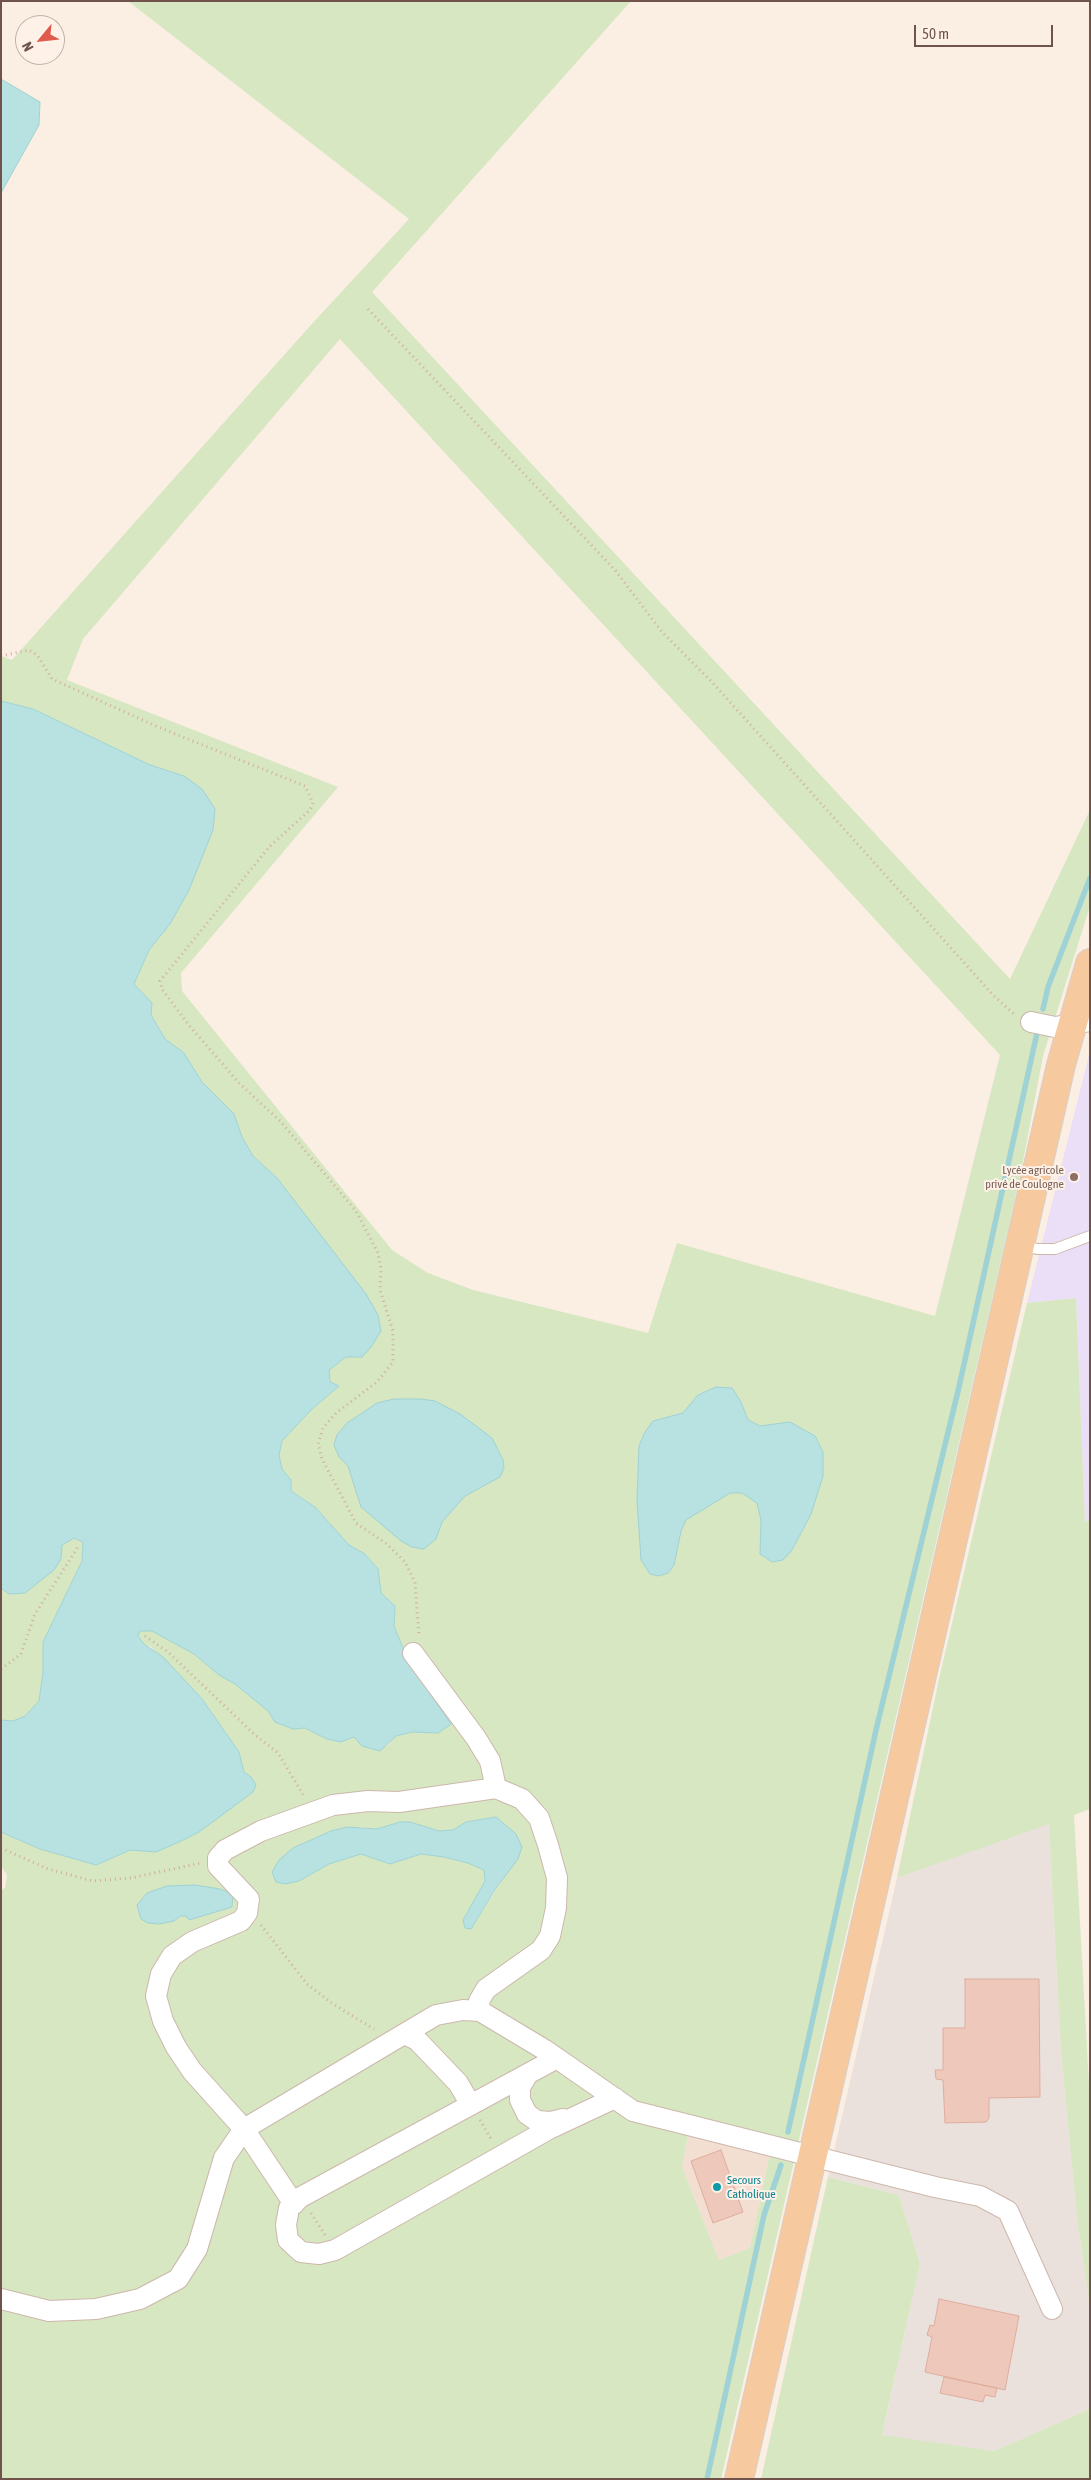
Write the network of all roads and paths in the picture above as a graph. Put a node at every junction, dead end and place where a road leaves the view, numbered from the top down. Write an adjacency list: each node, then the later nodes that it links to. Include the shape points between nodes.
1 (368, 309): 4 (path, via 615,570 662,632 712,682 994,996 1017,1016)
2 (1, 656): 10 (path, via 29,650 52,679 158,727 305,786 313,803 310,810 270,846 160,981 162,990 188,1024 239,1083 281,1122 356,1211 378,1253 380,1290 393,1331 393,1362 377,1382 336,1413 323,1428 318,1444 356,1523 387,1544 404,1562 415,1582 420,1644)
3 (1090, 963): 5 (main road)
4 (1031, 1022): 5 (street, via 1055,1026)
5 (1081, 1023): 7 (main road)
6 (1090, 1236): 7 (lane, via 1055,1249)
7 (1020, 1245): 28 (main road)
8 (78, 1547): 11 (path, via 35,1614 21,1654)
9 (145, 1636): 13 (path, via 168,1652 278,1753)
10 (414, 1653): 12 (street, via 490,1761)
11 (1, 1669)
12 (496, 1788): 13 (street, via 399,1802 333,1805); 17 (street, via 522,1798 539,1818 557,1878 556,1908 550,1936 541,1950)
13 (311, 1812): 15 (street, via 261,1832 225,1850)
14 (1, 1848): 15 (path, via 48,1869 93,1881 180,1869)
15 (218, 1858): 16 (street, via 218,1866)
16 (249, 1899): 20 (path, via 264,1932 307,1984 364,2025); 26 (street, via 241,1921 192,1942 172,1956 161,1974 156,1996 163,2020 181,2055)
17 (486, 1989): 18 (street, via 479,2001); 19 (street)
18 (480, 2011): 19 (street, via 463,2010); 21 (street)
19 (436, 2015): 20 (street)
20 (399, 2037): 24 (street, via 417,2040 458,2083); 26 (street)
21 (557, 2058): 22 (street); 23 (street)
22 (528, 2074): 24 (street); 25 (street, via 520,2087 520,2100 527,2114 544,2122)
23 (614, 2098): 25 (street); 28 (street, via 633,2111)
24 (471, 2105): 27 (path); 29 (street)
25 (571, 2118): 27 (street)
26 (244, 2129): 29 (street); 31 (street, via 224,2158 197,2250 178,2279 140,2299 96,2309 49,2310)
27 (500, 2155): 30 (street)
28 (813, 2156): 32 (street, via 980,2196 1008,2211); 33 (main road)
29 (297, 2200): 30 (path); 30 (street, via 289,2208 288,2240 301,2252 319,2254)
30 (335, 2250)
31 (1, 2299)
32 (1052, 2309)
33 (739, 2479)

